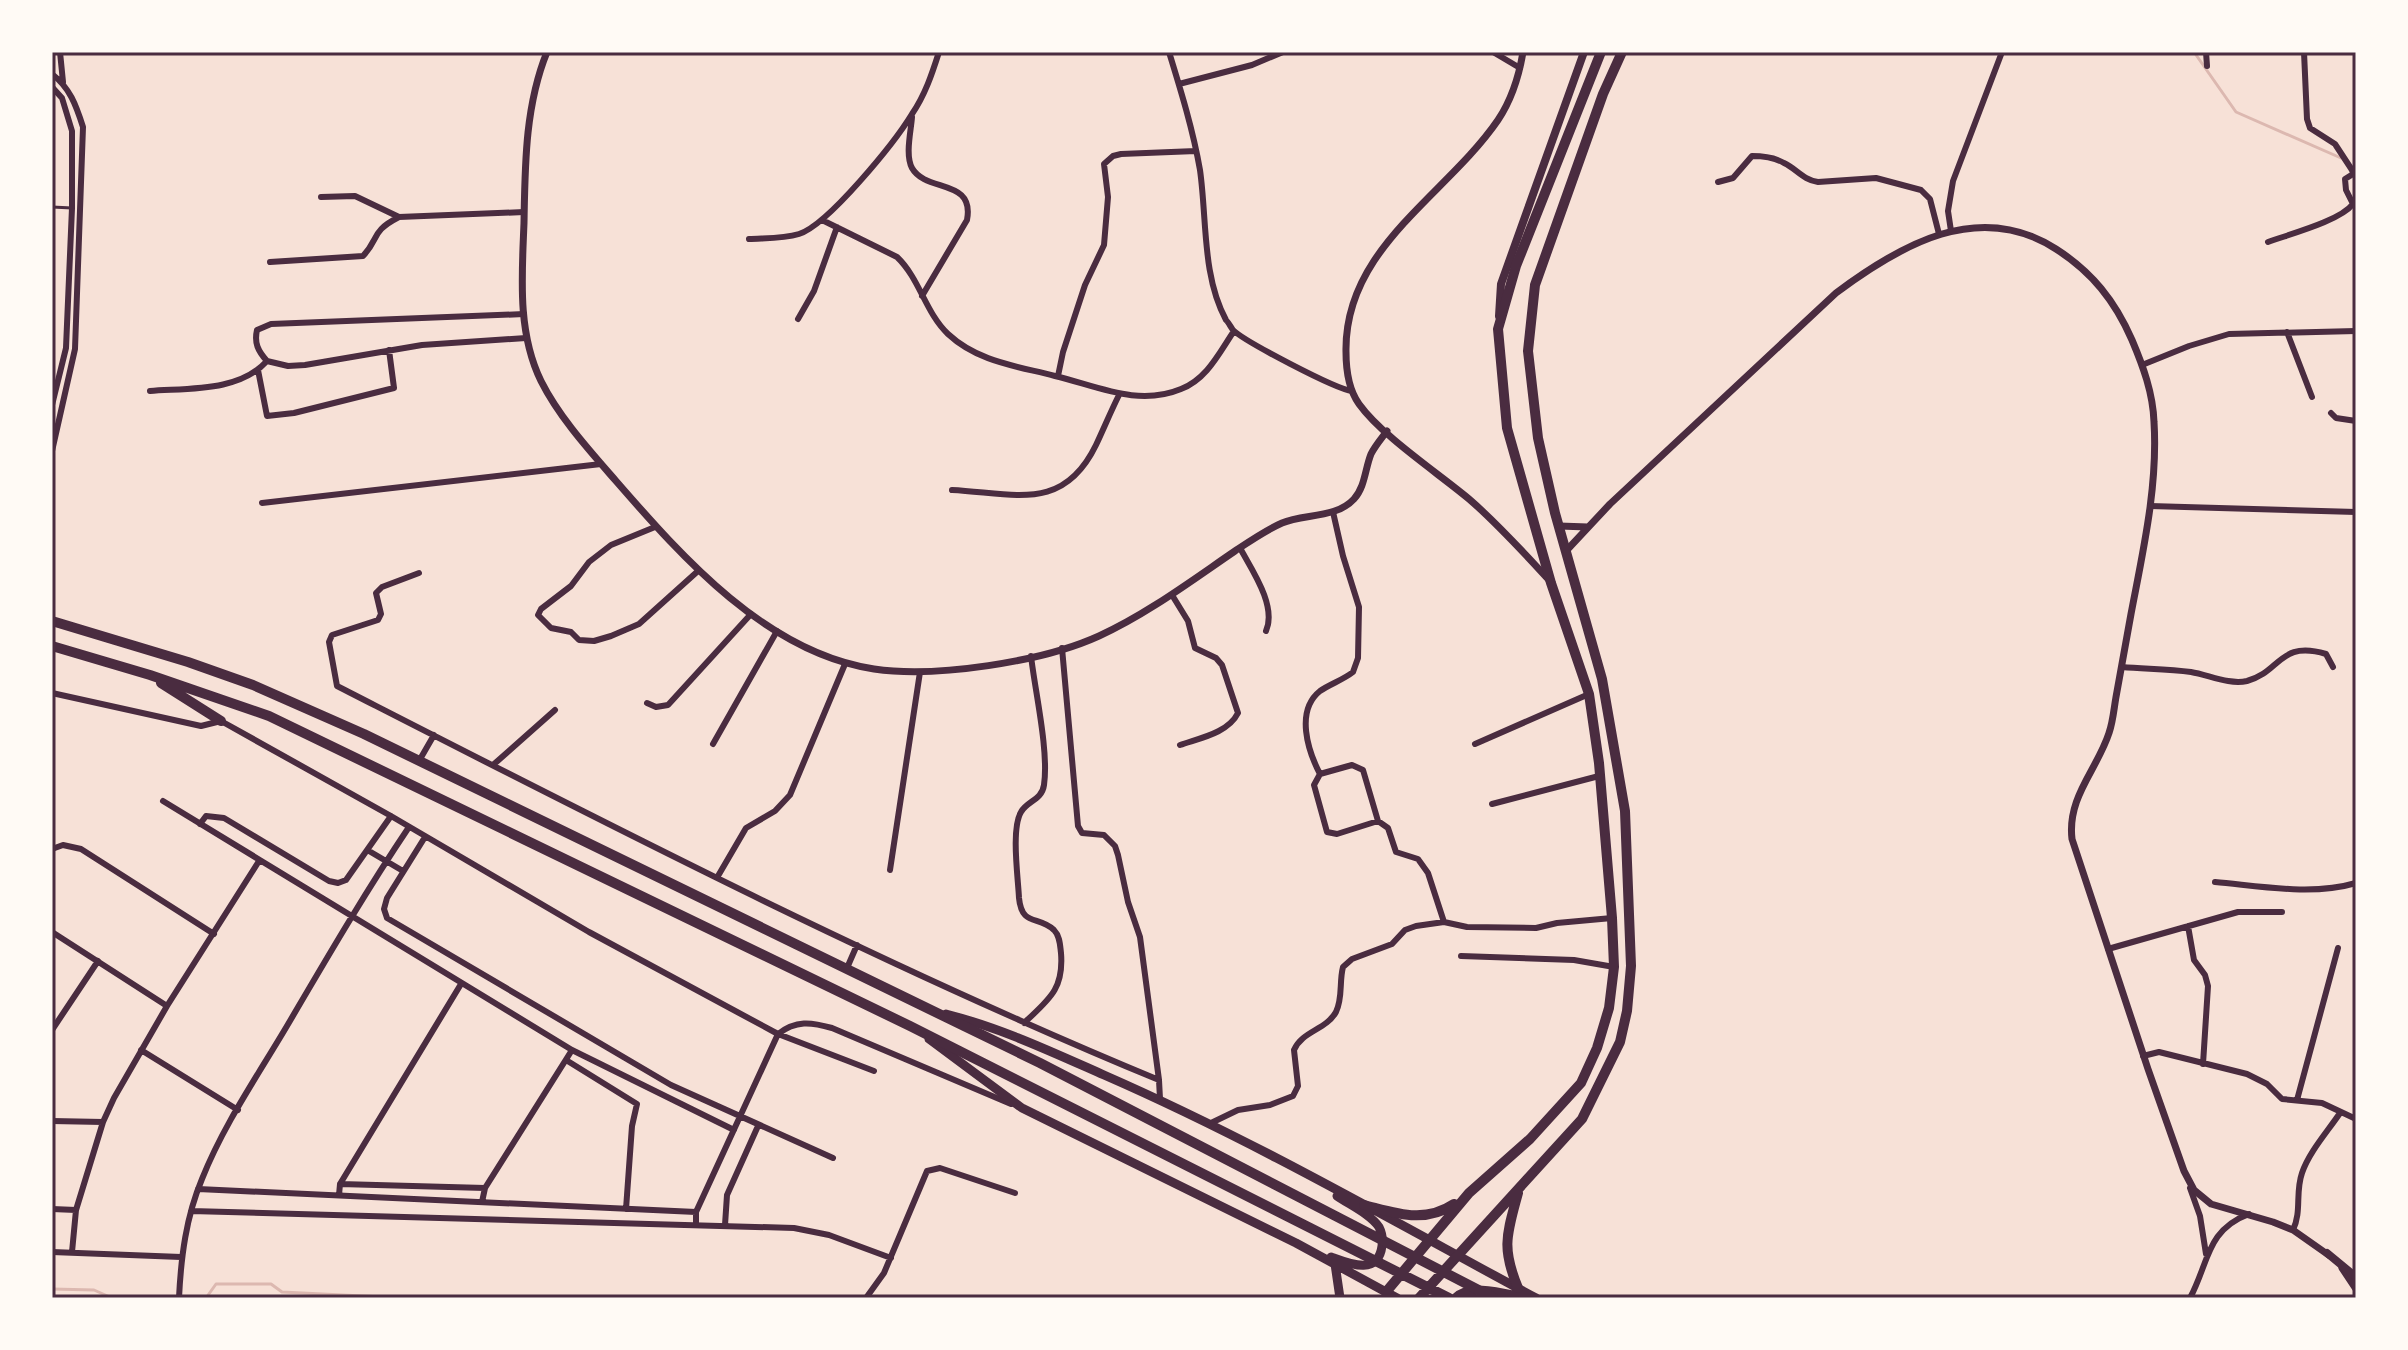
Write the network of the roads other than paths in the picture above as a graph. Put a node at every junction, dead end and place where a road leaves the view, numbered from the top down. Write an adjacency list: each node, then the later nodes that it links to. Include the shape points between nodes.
1 (60, 52): 17 (street)
2 (547, 52): 26 (street, via 529,122)
3 (939, 52): 20 (street)
4 (1169, 52): 18 (street)
5 (1283, 52): 18 (street)
6 (1493, 52): 15 (street)
7 (1523, 52): 15 (street)
8 (1584, 52): 38 (main road, via 1501,284)
9 (1601, 52): 38 (highway, via 1516,266)
10 (1622, 52): 64 (highway, via 1535,285 1530,319 1533,411)
11 (2002, 52): 30 (street, via 1953,181)
12 (2206, 52): 14 (street)
13 (2304, 52): 33 (street, via 2310,128 2335,144 2353,174 2345,179 2352,206)
14 (2207, 66)
15 (1520, 68): 49 (street, via 1500,118 1384,246 1362,283 1347,331)
16 (52, 74): 17 (street)
17 (63, 82): 56 (street, via 83,127 75,349)
18 (1179, 84): 21 (street)
19 (52, 87): 25 (street, via 62,98 72,131)
20 (913, 113): 28 (street); 35 (street, via 913,171 957,192 969,210)
21 (1196, 151): 39 (street, via 1213,285); 47 (street, via 1121,154 1104,164 1104,245 1085,285)
22 (1718, 182): 31 (street, via 1733,178 1752,156 1786,163 1809,181 1876,178 1921,190 1930,199)
23 (321, 197): 27 (street, via 355,196)
24 (52, 207): 25 (lane)
25 (72, 208): 52 (street, via 66,348)
26 (524, 212): 27 (street); 36 (street)
27 (399, 217): 34 (street, via 375,233 363,256)
28 (822, 220): 29 (street); 32 (street, via 801,234)
29 (837, 227): 35 (street, via 897,257); 37 (street)
30 (1951, 231): 31 (street); 45 (street, via 2007,229 2039,239 2067,256 2108,295)
31 (1939, 234): 66 (street, via 1873,265 1836,293)
32 (749, 239)
33 (2268, 242)
34 (270, 262)
35 (922, 296): 47 (street, via 940,325 963,346 998,362)
36 (524, 314): 42 (street); 44 (street, via 271,324 257,330 255,337)
37 (798, 319)
38 (1498, 329): 71 (highway, via 1507,428)
39 (1234, 331): 49 (street, via 1333,386); 50 (street, via 1196,382 1165,394)
40 (2356, 331): 41 (street)
41 (2287, 332): 45 (street, via 2218,337); 51 (street)
42 (526, 338): 43 (street); 58 (street, via 541,381)
43 (389, 350): 44 (street, via 305,365); 46 (street, via 394,388 294,413 267,416)
44 (267, 361): 46 (street)
45 (2142, 365): 61 (street, via 2154,420)
46 (258, 370): 48 (street, via 227,383)
47 (1058, 376): 50 (street)
48 (150, 391)
49 (1352, 391): 55 (street, via 1364,411)
50 (1119, 395): 59 (street, via 1096,446 1065,486 1034,494)
51 (2312, 397)
52 (52, 405)
53 (2331, 413): 54 (street)
54 (2356, 421)
55 (1387, 431): 62 (street, via 1356,497); 71 (street, via 1472,502)
56 (54, 436): 57 (street)
57 (52, 451)
58 (601, 464): 60 (street); 65 (street)
59 (952, 490)
60 (262, 503)
61 (2150, 506): 63 (street); 81 (street)
62 (1333, 512): 67 (street, via 1282,523); 96 (street, via 1359,607 1358,658 1353,672 1322,689 1307,711 1308,740)
63 (2356, 512)
64 (1559, 526): 66 (street); 68 (highway)
65 (655, 527): 69 (street); 69 (street, via 611,545 538,615 551,628 594,641 639,624)
66 (1588, 527): 68 (street)
67 (1240, 548): 72 (street); 76 (street, via 1269,606)
68 (1566, 551): 168 (highway, via 1602,679 1625,811 1630,988 1620,1042 1582,1119)
69 (698, 571): 73 (street)
70 (419, 573): 90 (street, via 376,593 378,620 332,635 329,642 337,686)
71 (1551, 583): 86 (highway)
72 (1172, 595): 78 (street, via 1098,636); 93 (street, via 1188,621 1195,648 1222,665 1238,713 1213,733)
73 (751, 614): 75 (street); 87 (street, via 668,705)
74 (52, 621): 94 (highway, via 253,685)
75 (777, 631): 80 (street); 91 (street)
76 (1266, 631)
77 (52, 646): 84 (highway)
78 (1062, 648): 79 (street); 149 (street, via 1078,826 1082,833 1110,839 1118,855 1140,937)
79 (1031, 656): 83 (street); 136 (street, via 1044,789 1022,810 1017,824 1019,898 1025,916 1059,937 1061,972 1059,986)
80 (845, 664): 83 (street); 112 (street, via 790,795 746,828)
81 (2122, 667): 82 (street, via 2241,682 2291,652 2303,651 2326,654); 126 (street, via 2110,732 2076,799 2070,825)
82 (2333, 667)
83 (920, 672): 110 (street)
84 (150, 675): 89 (highway); 138 (highway, via 269,716)
85 (52, 693): 89 (street, via 201,726)
86 (1589, 694): 92 (street); 97 (highway)
87 (647, 703)
88 (555, 710): 95 (street)
89 (221, 721): 100 (street)
90 (434, 735): 94 (street); 95 (street)
91 (713, 744)
92 (1475, 744)
93 (1180, 745)
94 (419, 761): 131 (highway)
95 (493, 765): 112 (street)
96 (1320, 774): 101 (street, via 1358,766); 101 (street, via 1315,792 1327,832 1337,834)
97 (1599, 776): 99 (street); 118 (highway)
98 (163, 801): 102 (street)
99 (1492, 804)
100 (391, 816): 103 (street); 106 (street)
101 (1378, 821): 119 (street, via 1388,828 1396,852 1418,859 1428,873)
102 (200, 824): 107 (street); 109 (street, via 206,816 217,815)
103 (409, 827): 104 (street); 108 (street)
104 (425, 837): 111 (street); 141 (street)
105 (52, 849): 122 (street, via 81,849)
106 (369, 851): 108 (street); 109 (street, via 338,883)
107 (259, 861): 113 (street); 122 (street)
108 (386, 861): 111 (street); 117 (street)
109 (298, 862): 113 (street)
110 (890, 870)
111 (403, 871): 123 (street, via 387,898 387,918)
112 (718, 876): 124 (street)
113 (288, 878): 117 (street)
114 (2215, 882): 115 (street, via 2296,889)
115 (2356, 883)
116 (2282, 912): 120 (street, via 2238,912)
117 (351, 917): 128 (street); 153 (street)
118 (1612, 918): 119 (street, via 1507,929); 130 (highway)
119 (1444, 922): 159 (street, via 1405,930 1392,944 1343,967 1338,1008 1294,1050 1298,1086 1293,1096)
120 (2188, 926): 126 (street); 147 (street, via 2194,960 2208,986)
121 (52, 932): 129 (street)
122 (214, 934): 133 (street)
123 (429, 943): 128 (street); 135 (street)
124 (857, 945): 131 (street); 136 (street)
125 (2338, 948): 151 (street)
126 (2108, 949): 145 (street)
127 (1461, 956): 130 (street, via 1574,960)
128 (420, 959): 132 (street)
129 (98, 961): 133 (street); 140 (street)
130 (1614, 967): 170 (highway, via 1609,1008 1581,1083 1530,1139)
131 (847, 968): 134 (highway)
132 (461, 984): 137 (street); 165 (street)
133 (167, 1006): 143 (street)
134 (933, 1010): 142 (main road); 206 (highway)
135 (543, 1011): 137 (street); 155 (street, via 671,1085)
136 (1024, 1023): 139 (street)
137 (534, 1026): 144 (street)
138 (910, 1026): 152 (main road); 205 (highway)
139 (1036, 1029): 142 (street); 149 (street)
140 (52, 1030)
141 (778, 1034): 148 (street); 152 (street, via 801,1022 832,1028); 155 (street)
142 (1027, 1042): 150 (main road)
143 (141, 1050): 153 (street); 158 (street)
144 (572, 1050): 146 (street); 161 (street)
145 (2143, 1056): 147 (street, via 2159,1052); 164 (street)
146 (566, 1060): 166 (street); 177 (street, via 637,1104)
147 (2203, 1064): 151 (street, via 2247,1074 2282,1099)
148 (874, 1071)
149 (1159, 1080): 150 (street)
150 (1160, 1099): 159 (main road)
151 (2297, 1100): 154 (street, via 2322,1103)
152 (1022, 1108): 188 (main road)
153 (238, 1110): 167 (street)
154 (2340, 1113): 156 (street); 186 (street, via 2302,1171 2299,1219)
155 (740, 1117): 160 (street); 161 (street)
156 (2356, 1119)
157 (52, 1121): 158 (street)
158 (103, 1122): 178 (street)
159 (1211, 1123): 163 (main road)
160 (758, 1126): 162 (street); 185 (street, via 727,1195)
161 (734, 1130): 180 (street)
162 (833, 1158)
163 (1301, 1171): 175 (main road); 188 (main road, via 1373,1221 1380,1229 1382,1249 1377,1260 1359,1267)
164 (2184, 1171): 181 (street, via 2204,1200); 195 (street, via 2200,1216)
165 (340, 1184): 166 (street); 171 (street)
166 (485, 1188): 173 (street)
167 (198, 1189): 171 (street); 179 (street)
168 (1518, 1191): 192 (highway); 198 (highway, via 1506,1237)
169 (1015, 1193): 194 (street, via 940,1168 927,1171)
170 (1469, 1193): 175 (highway, via 1423,1217); 187 (highway)
171 (339, 1195): 172 (street)
172 (375, 1197): 173 (street); 182 (street)
173 (482, 1202): 174 (street)
174 (544, 1205): 177 (street); 183 (street)
175 (1364, 1205): 187 (main road)
176 (52, 1209): 178 (street)
177 (626, 1209): 180 (street)
178 (76, 1210): 190 (street)
179 (191, 1211): 182 (street); 193 (street)
180 (696, 1212): 184 (street)
181 (2249, 1214): 186 (street); 195 (street, via 2219,1232)
182 (375, 1216): 183 (street)
183 (543, 1220): 184 (street)
184 (696, 1224): 185 (street)
185 (725, 1225): 194 (street, via 811,1230)
186 (2293, 1230): 191 (street)
187 (1428, 1239): 192 (main road); 199 (highway)
188 (1296, 1243): 196 (main road)
189 (52, 1252): 190 (street)
190 (72, 1252): 193 (street)
191 (2327, 1253): 197 (main road)
192 (1458, 1255): 198 (main road); 204 (highway)
193 (181, 1257): 200 (street)
194 (891, 1258): 201 (street)
195 (2206, 1258): 209 (street)
196 (1335, 1264): 199 (main road); 202 (main road)
197 (2355, 1280): 210 (street)
198 (1518, 1288): 208 (main road)
199 (1384, 1295): 203 (main road)
200 (179, 1298)
201 (866, 1298)
202 (1340, 1298)
203 (1397, 1298)
204 (1419, 1298)
205 (1452, 1298): 207 (main road, via 1472,1291)
206 (1494, 1298)
207 (1528, 1298)
208 (1536, 1298)
209 (2190, 1298)
210 (2354, 1298)

